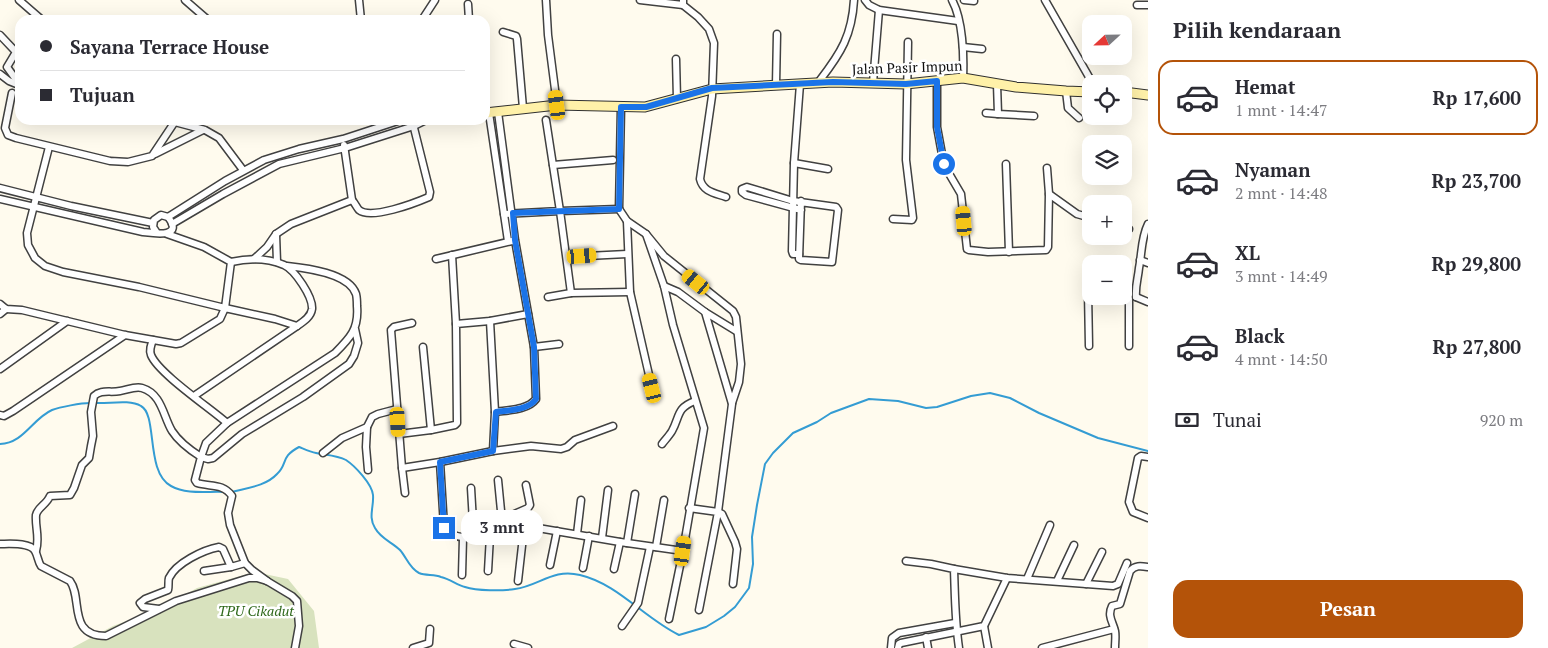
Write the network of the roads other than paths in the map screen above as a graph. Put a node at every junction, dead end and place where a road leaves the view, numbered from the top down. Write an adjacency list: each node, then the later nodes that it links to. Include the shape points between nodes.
1 (19, 0): 18 (street)
2 (185, 0): 19 (street)
3 (359, 0): 20 (street)
4 (435, 0): 21 (street)
5 (546, 0): 52 (street)
6 (640, 0): 14 (street)
7 (854, 0): 39 (street, via 850,31)
8 (865, 0): 17 (street)
9 (952, 0): 23 (street)
10 (964, 0): 13 (street)
11 (1045, 0): 34 (street)
12 (1144, 0): 16 (street, via 1137,5)
13 (974, 1)
14 (683, 2): 45 (street, via 709,29 714,43)
15 (468, 4): 22 (street)
16 (1148, 5)
17 (879, 10): 23 (street); 40 (street)
18 (36, 15)
19 (202, 15)
20 (360, 15)
21 (425, 15)
22 (469, 15)
23 (958, 21): 28 (street)
24 (502, 32): 54 (street, via 517,39)
25 (777, 34): 44 (street)
26 (0, 35): 29 (street)
27 (908, 42): 42 (street)
28 (963, 47): 30 (street); 36 (street)
29 (15, 49)
30 (982, 49)
31 (15, 55): 35 (street, via 7,67)
32 (676, 59): 51 (street)
33 (0, 74): 38 (street)
34 (1088, 75)
35 (15, 78)
36 (963, 78): 37 (street, Jalan Pasir Impun); 43 (street, Jalan Pasir Impun)
37 (937, 81): 42 (street, Jalan Pasir Impun); 107 (street, via 937,127 944,164 962,194 967,248)
38 (15, 83)
39 (820, 83): 40 (street, Jalan Pasir Impun); 41 (street, Jalan Pasir Impun)
40 (873, 83): 42 (street, Jalan Pasir Impun)
41 (800, 84): 44 (street, Jalan Pasir Impun); 74 (street)
42 (906, 84): 97 (street, via 906,160 913,218)
43 (997, 84): 46 (street, Jalan Pasir Impun); 57 (street)
44 (776, 85): 45 (street, Jalan Pasir Impun)
45 (712, 88): 51 (street, Jalan Pasir Impun); 83 (street, via 700,179 707,191)
46 (1066, 91): 47 (street, Jalan Pasir Impun); 59 (street, via 1067,105)
47 (1082, 92)
48 (12, 93): 70 (street, via 6,133)
49 (1132, 93): 50 (street)
50 (1148, 95)
51 (677, 99): 53 (street, Jalan Pasir Impun, via 646,107)
52 (557, 105): 53 (street, Jalan Pasir Impun); 54 (street, Jalan Pasir Impun)
53 (621, 107): 89 (street)
54 (523, 108): 55 (street, Jalan Pasir Impun)
55 (491, 112): 68 (street); 69 (street)
56 (986, 113): 57 (street)
57 (998, 114): 58 (street)
58 (1034, 116)
59 (1079, 118)
60 (546, 120): 76 (street)
61 (172, 125): 72 (street)
62 (187, 125): 66 (street)
63 (386, 125): 67 (street)
64 (408, 125): 71 (street)
65 (413, 125): 85 (street, via 429,197 370,214 360,211)
66 (203, 130): 72 (street); 79 (street, via 219,138)
67 (343, 139): 71 (street); 79 (street, via 282,154)
68 (502, 139): 69 (street); 93 (street)
69 (493, 140): 94 (street)
70 (49, 147): 72 (street, via 110,161 128,162); 82 (street)
71 (345, 148): 85 (street); 100 (street, via 299,158 272,168)
72 (152, 156)
73 (613, 160): 76 (street)
74 (794, 162): 78 (street); 86 (street)
75 (1006, 164): 107 (street)
76 (553, 165): 92 (street)
77 (1047, 168): 81 (street)
78 (828, 169)
79 (243, 170): 96 (street)
80 (0, 188): 82 (street)
81 (1049, 194): 95 (street); 107 (street, via 1046,250)
82 (36, 197): 88 (street); 99 (street)
83 (726, 197)
84 (0, 199): 88 (street)
85 (352, 200): 104 (street, via 291,224)
86 (793, 201): 87 (street); 90 (street); 90 (street, via 747,187 742,189 746,194)
87 (801, 202): 91 (street); 109 (street, via 834,206 838,210 832,262 801,260)
88 (33, 206): 102 (street); 128 (street, via 27,233 28,245 35,258 45,266)
89 (619, 209): 92 (street); 98 (street)
90 (792, 209): 91 (street); 109 (street, via 792,251)
91 (801, 210): 109 (street)
92 (560, 211): 93 (street); 111 (street)
93 (513, 213): 94 (street); 106 (street)
94 (504, 214): 106 (street)
95 (1082, 215)
96 (168, 217): 99 (street, via 161,215); 100 (street)
97 (893, 220)
98 (627, 221): 105 (street); 108 (street)
99 (153, 223): 102 (street)
100 (172, 224): 103 (street)
101 (1148, 224): 114 (street, via 1142,239)
102 (157, 233): 103 (street)
103 (166, 234): 115 (street, via 204,247)
104 (276, 234): 112 (street); 116 (street)
105 (646, 234): 119 (street); 139 (street, via 664,256 733,311)
106 (512, 241): 110 (street); 132 (street)
107 (1009, 252)
108 (628, 254): 111 (street); 120 (street)
109 (798, 254)
110 (452, 255): 113 (street); 136 (street)
111 (567, 258): 121 (street)
112 (254, 259): 115 (street); 116 (street)
113 (436, 259)
114 (1140, 260): 117 (street); 123 (street)
115 (231, 262): 128 (street)
116 (277, 262): 118 (street)
117 (1148, 263)
118 (287, 266): 137 (street, via 301,282 311,302 308,318); 138 (street, via 315,270 348,283 356,294 358,318)
119 (664, 286): 130 (street); 150 (street)
120 (630, 292): 121 (street); 148 (street)
121 (571, 294): 122 (street)
122 (548, 297)
123 (1132, 298): 124 (street)
124 (1148, 302)
125 (0, 304): 129 (street)
126 (1088, 305): 143 (street)
127 (1132, 305): 144 (street)
128 (225, 308): 137 (street); 141 (street, via 220,319 181,342)
129 (6, 309): 131 (street); 133 (street)
130 (705, 312): 139 (street); 151 (street)
131 (0, 314)
132 (528, 314): 134 (street); 146 (street)
133 (67, 321): 140 (street); 147 (street)
134 (490, 321): 136 (street); 153 (street)
135 (412, 323): 152 (street, via 391,330)
136 (456, 324): 158 (street, via 457,423)
137 (297, 326): 149 (street)
138 (355, 329): 155 (street, via 335,353); 163 (street, via 358,343 349,364 242,434 213,458)
139 (736, 332): 151 (street, via 741,364)
140 (125, 335): 141 (street); 154 (street, via 13,412)
141 (153, 340): 149 (street, via 150,354 153,359)
142 (559, 344): 146 (street)
143 (1089, 346)
144 (1129, 346)
145 (423, 347): 158 (street)
146 (534, 347): 153 (street, via 536,399 522,407)
147 (0, 369)
148 (652, 388)
149 (194, 396): 155 (street)
150 (695, 402): 160 (street, via 687,404 679,412 673,430); 176 (street, via 704,431)
151 (732, 404): 177 (street)
152 (397, 409): 157 (street, via 372,417); 159 (street)
153 (496, 412): 161 (street)
154 (0, 415)
155 (226, 423): 163 (street, via 206,443)
156 (613, 426): 161 (street, via 575,440 561,449 531,446)
157 (366, 427): 162 (street, via 342,438); 167 (street)
158 (431, 430): 159 (street)
159 (399, 434): 166 (street)
160 (662, 444)
161 (493, 451): 165 (street)
162 (323, 453)
163 (201, 457): 195 (street, via 189,450 172,431 159,401 145,389 136,387 96,394 92,400 93,436 89,458 82,465 70,496 50,496 48,502 37,510); 199 (street, via 195,480 197,483 216,484 230,493 230,525)
164 (1148, 457): 178 (street, via 1138,458 1129,502 1133,512)
165 (440, 462): 166 (street); 187 (street, via 444,528 450,534)
166 (402, 468): 172 (street)
167 (368, 470)
168 (498, 480): 179 (street)
169 (526, 485): 179 (street, via 530,505)
170 (471, 488): 180 (street)
171 (608, 490): 188 (street)
172 (406, 493)
173 (635, 494): 191 (street)
174 (581, 500): 184 (street)
175 (664, 500): 194 (street)
176 (689, 508): 177 (street); 196 (street)
177 (718, 512): 215 (street, via 736,542); 218 (street)
178 (1148, 518)
179 (502, 521): 180 (street)
180 (473, 525): 189 (street)
181 (1050, 526): 211 (street)
182 (524, 528): 183 (street); 185 (street); 213 (street)
183 (557, 531): 184 (street); 201 (street)
184 (577, 534): 186 (street)
185 (490, 536): 189 (street); 208 (street)
186 (589, 536): 188 (street); 204 (street)
187 (463, 538): 189 (street); 209 (street)
188 (602, 538): 190 (street)
189 (474, 539)
190 (620, 542): 191 (street); 205 (street)
191 (627, 543): 194 (street)
192 (0, 544): 195 (street, via 26,545)
193 (1074, 545): 214 (street)
194 (653, 547): 196 (street); 221 (street, via 638,603)
195 (36, 551): 217 (street, via 41,566 73,585 79,618 88,631 106,636)
196 (683, 551): 219 (street)
197 (1102, 552): 216 (street)
198 (906, 560): 206 (street)
199 (246, 563): 202 (street); 212 (street)
200 (1127, 563): 216 (street, via 1116,586)
201 (550, 566)
202 (231, 567): 207 (street); 217 (street, via 219,547 185,561 169,578 168,590 140,603 143,607)
203 (1148, 567): 224 (street, via 1133,567 1130,571 1120,604 1110,610)
204 (582, 568)
205 (614, 569)
206 (954, 569): 210 (street); 220 (street)
207 (204, 571)
208 (488, 571)
209 (462, 575)
210 (1007, 578): 211 (street); 222 (street)
211 (1027, 579): 214 (street)
212 (267, 581): 217 (street, via 249,578 176,600); 228 (street, via 297,601)
213 (518, 581)
214 (1057, 581): 216 (street)
215 (733, 584)
216 (1086, 584)
217 (161, 609)
218 (699, 610)
219 (669, 619)
220 (955, 623): 225 (street); 231 (street, via 899,633 892,638)
221 (622, 626)
222 (984, 626): 225 (street); 235 (street)
223 (430, 629): 229 (street, via 430,643)
224 (1114, 629): 236 (street); 237 (street)
225 (956, 630): 226 (street); 234 (street)
226 (926, 637): 232 (street, via 901,643); 233 (street)
227 (514, 644): 230 (street)
228 (295, 648)
229 (412, 648)
230 (528, 648)
231 (891, 648)
232 (898, 648)
233 (928, 648)
234 (959, 648)
235 (988, 648)
236 (1042, 648)
237 (1115, 648)

